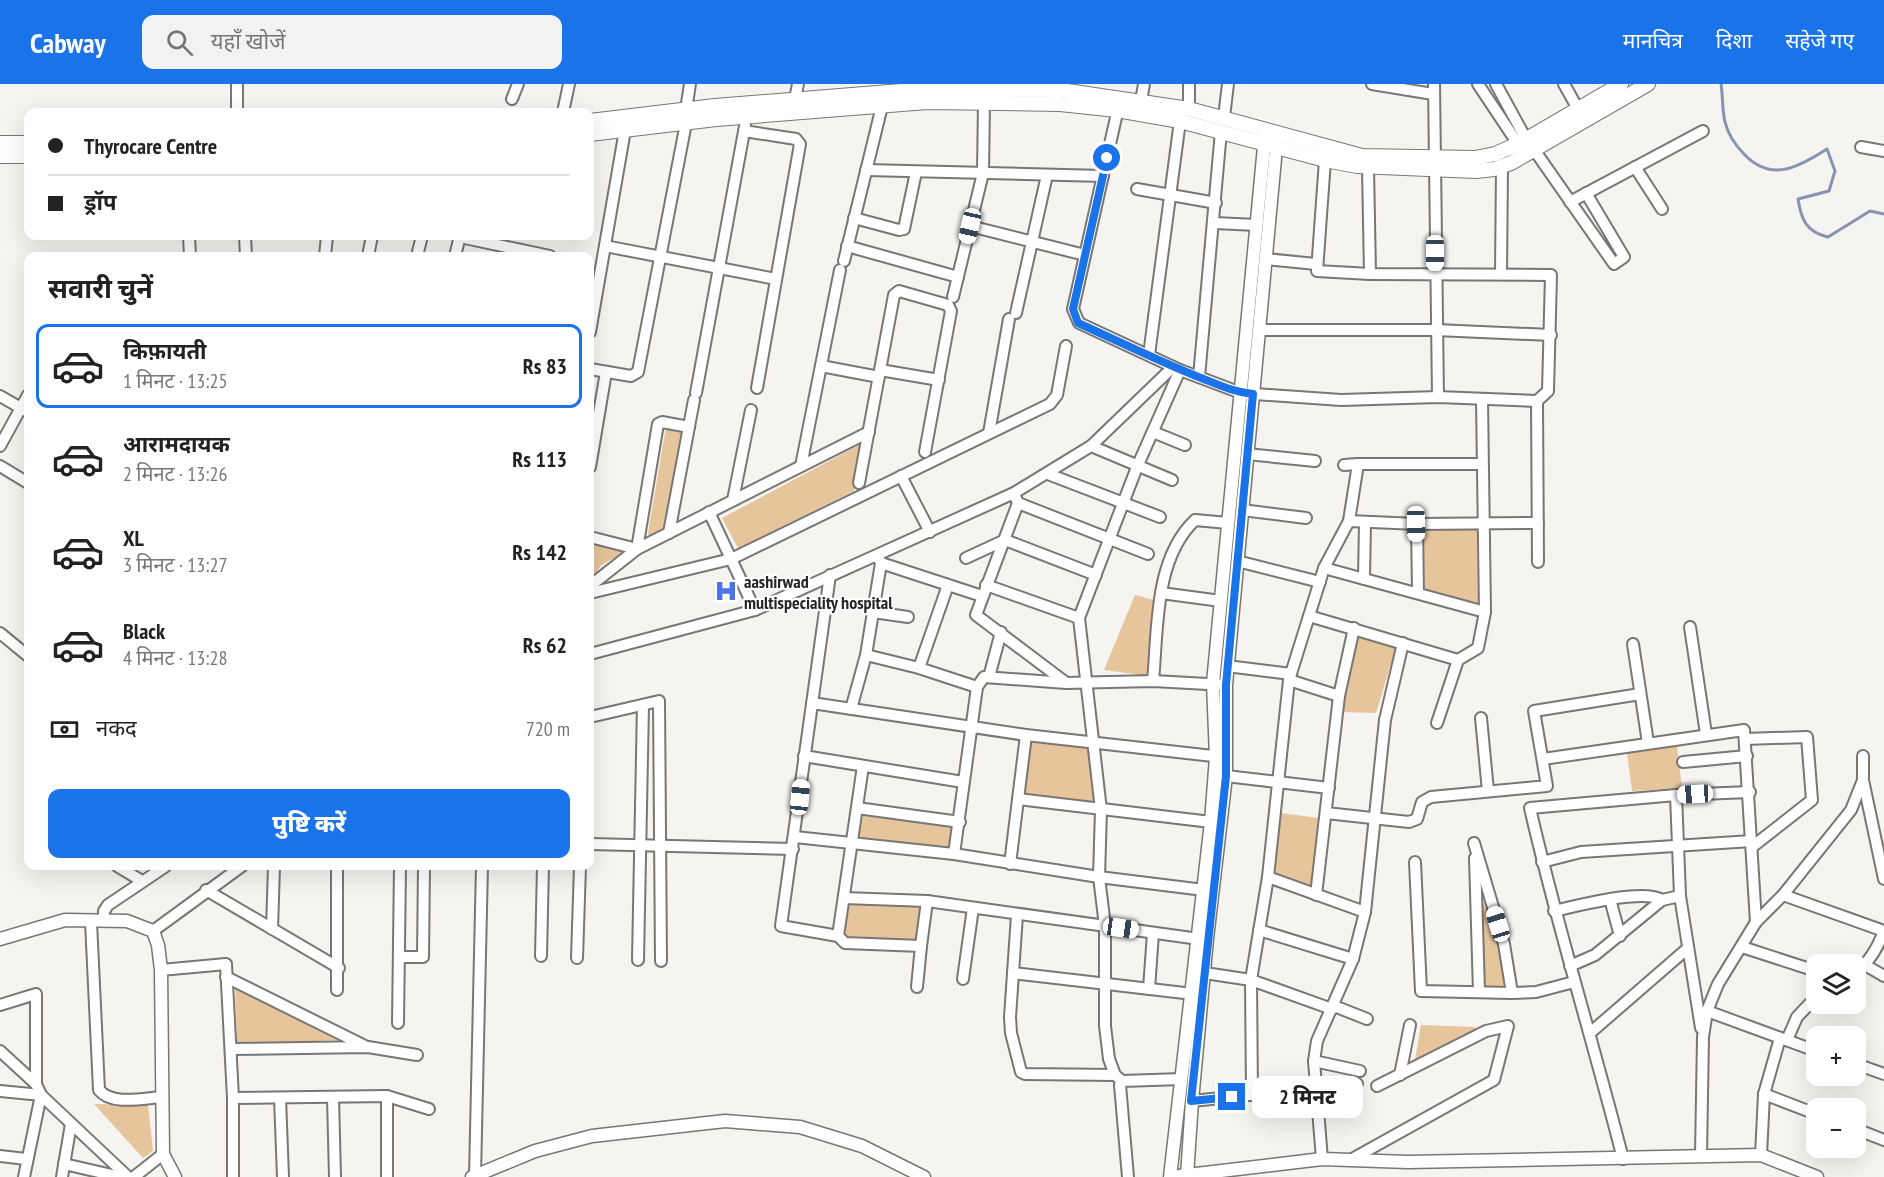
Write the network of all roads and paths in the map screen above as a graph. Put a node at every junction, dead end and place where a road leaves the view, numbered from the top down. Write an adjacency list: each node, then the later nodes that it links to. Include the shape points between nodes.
1 (237, 84): 22 (street)
2 (518, 84): 16 (street)
3 (569, 84): 23 (street)
4 (690, 84): 26 (street)
5 (798, 84): 17 (street)
6 (1144, 84): 18 (street)
7 (1189, 84): 24 (street)
8 (1228, 84): 30 (street)
9 (1372, 84): 15 (street)
10 (1478, 84): 36 (street)
11 (1496, 84): 36 (street)
12 (1564, 84): 25 (street)
13 (1621, 84): 25 (main road)
14 (1648, 84): 40 (main road)
15 (1433, 89): 45 (street)
16 (512, 99)
17 (795, 99): 20 (main road, via 926,89 1061,90); 26 (main road)
18 (1141, 101): 20 (main road); 24 (main road)
19 (984, 103): 20 (main road); 21 (main road); 51 (street)
20 (1119, 104): 29 (main road); 53 (street)
21 (882, 106): 27 (main road); 49 (street)
22 (237, 108)
23 (564, 108)
24 (1189, 109): 30 (main road)
25 (1578, 109): 36 (main road)
26 (686, 116): 27 (main road); 28 (main road); 31 (main road); 70 (street)
27 (746, 117): 32 (street)
28 (594, 121)
29 (1180, 121): 30 (main road); 56 (street)
30 (1222, 124): 35 (main road); 58 (street)
31 (625, 130): 34 (main road); 66 (street)
32 (744, 131): 73 (street); 78 (street, via 799,141)
33 (1702, 131): 48 (street)
34 (594, 134)
35 (1271, 138): 44 (main road); 45 (main road, via 1362,156); 62 (street); 71 (street)
36 (1522, 142): 45 (main road, via 1495,154)
37 (0, 143): 38 (main road)
38 (24, 143)
39 (1861, 147): 41 (street)
40 (1535, 151): 47 (main road); 57 (street)
41 (1884, 151)
42 (0, 156): 43 (main road)
43 (24, 156)
44 (1325, 160): 46 (main road); 72 (street)
45 (1436, 163): 46 (main road); 47 (main road, via 1482,171); 74 (street)
46 (1368, 167): 75 (street)
47 (1502, 167): 76 (street)
48 (1635, 167): 55 (street); 59 (street)
49 (866, 170): 50 (street); 60 (street)
50 (916, 172): 51 (street); 60 (street, via 904,229)
51 (983, 173): 52 (street); 63 (street)
52 (1047, 175): 53 (street); 65 (street)
53 (1103, 176): 69 (street)
54 (1137, 189): 56 (street)
55 (1586, 193): 57 (street); 57 (street, via 1624,257 1614,264)
56 (1170, 197): 58 (street); 85 (street)
57 (1570, 202)
58 (1216, 203): 61 (street)
59 (1662, 209)
60 (854, 218): 67 (street)
61 (1215, 223): 62 (street); 91 (street)
62 (1256, 225): 94 (street)
63 (970, 226): 65 (street); 77 (street)
64 (472, 240): 68 (street)
65 (1032, 242): 69 (street); 105 (street, via 1012,316)
66 (605, 246): 70 (street); 80 (street)
67 (847, 246): 77 (street); 86 (street)
68 (506, 251)
69 (1085, 255): 85 (street, via 1073,309 1078,323)
70 (660, 257): 73 (street); 89 (street, via 638,372 631,376)
71 (1266, 259): 72 (street); 81 (street)
72 (1316, 264): 75 (street, via 1320,272)
73 (719, 268): 78 (street); 102 (street)
74 (1435, 273): 75 (street); 76 (street); 82 (street)
75 (1370, 274)
76 (1501, 274): 83 (street, via 1551,275)
77 (958, 277): 79 (street)
78 (776, 279): 93 (street)
79 (953, 297)
80 (594, 309)
81 (1259, 330): 82 (street); 94 (street)
82 (1436, 330): 83 (street); 96 (street)
83 (1551, 335): 98 (street, via 1548,391)
84 (1066, 346): 105 (street, via 1054,400)
85 (1149, 355): 87 (street)
86 (821, 366): 90 (street); 117 (street)
87 (1177, 368): 91 (street); 104 (street); 109 (street)
88 (594, 370): 89 (street)
89 (606, 372): 106 (street)
90 (880, 374): 92 (street); 92 (street, via 894,295 899,291 951,307); 103 (street)
91 (1199, 377): 94 (street)
92 (939, 380): 110 (street)
93 (757, 388)
94 (1247, 394): 96 (street, via 1341,400); 111 (street); 133 (street)
95 (0, 396): 99 (street)
96 (1438, 397): 97 (street)
97 (1482, 399): 98 (street); 114 (street)
98 (1537, 401): 134 (street)
99 (24, 409)
100 (751, 410): 125 (street)
101 (24, 411): 108 (street)
102 (689, 427): 138 (street); 142 (street, via 658,424)
103 (869, 432): 117 (street); 123 (street)
104 (1153, 432): 107 (street); 118 (street)
105 (989, 433): 120 (street)
106 (594, 443)
107 (1185, 445)
108 (0, 446)
109 (1091, 447): 118 (street); 119 (street)
110 (925, 452)
111 (1247, 454): 112 (street); 127 (street)
112 (1315, 461)
113 (1358, 464): 114 (street); 115 (street); 131 (street)
114 (1482, 464): 136 (street)
115 (1344, 465)
116 (0, 466): 122 (street)
117 (801, 466): 125 (street)
118 (1137, 467): 121 (street); 126 (street)
119 (1048, 474): 124 (street); 126 (street)
120 (902, 476): 137 (street); 145 (street)
121 (1172, 480)
122 (24, 481)
123 (859, 483)
124 (1016, 498): 137 (street); 140 (street); 141 (street)
125 (733, 500): 128 (street)
126 (1123, 503): 129 (street); 140 (street)
127 (1242, 510): 130 (street); 147 (street)
128 (709, 513): 138 (street); 145 (street)
129 (1160, 517)
130 (1306, 518)
131 (1349, 521): 132 (street); 149 (street)
132 (1365, 522): 135 (street); 152 (street)
133 (1228, 523): 158 (street, via 1195,520 1186,529 1168,564); 161 (street)
134 (1538, 523): 136 (street); 148 (street)
135 (1416, 524): 136 (street); 159 (street)
136 (1483, 524): 164 (street)
137 (930, 532): 146 (street)
138 (669, 533): 142 (street)
139 (594, 538): 142 (street)
140 (1109, 538): 143 (street); 151 (street)
141 (1005, 540): 144 (street); 151 (street); 156 (street)
142 (637, 549): 154 (street)
143 (1148, 554)
144 (966, 558)
145 (731, 560): 157 (street); 162 (street)
146 (879, 560): 150 (street); 155 (street); 163 (street)
147 (1237, 561): 153 (street); 178 (street)
148 (1538, 562)
149 (1324, 568): 152 (street); 153 (street)
150 (830, 575): 162 (street); 189 (street)
151 (1096, 575): 167 (street)
152 (1364, 579): 159 (street)
153 (1320, 582): 165 (street)
154 (594, 583)
155 (948, 585): 160 (street); 179 (street)
156 (986, 585): 160 (street); 167 (street)
157 (594, 592)
158 (1161, 593): 161 (street); 183 (street)
159 (1418, 593): 164 (street)
160 (982, 596): 170 (street, via 976,615)
161 (1221, 601): 185 (street)
162 (755, 610): 175 (street)
163 (873, 612): 166 (street); 176 (street)
164 (1485, 612): 177 (street, via 1478,648)
165 (1309, 616): 169 (street); 181 (street)
166 (908, 618)
167 (1079, 618): 182 (street)
168 (1690, 627): 196 (street)
169 (1354, 628): 172 (street); 188 (street)
170 (1001, 632): 180 (street); 184 (street)
171 (0, 633): 174 (street)
172 (1403, 643): 177 (street); 222 (street, via 1385,720)
173 (1633, 644): 187 (street)
174 (24, 653)
175 (594, 653)
176 (866, 656): 179 (street); 191 (street)
177 (1458, 660): 194 (street)
178 (1227, 666): 181 (street); 185 (street)
179 (919, 668): 186 (street)
180 (989, 676): 184 (street); 186 (street, via 984,676)
181 (1290, 677): 188 (street); 211 (street)
182 (1087, 681): 183 (street); 184 (street); 200 (street)
183 (1153, 681): 185 (street)
184 (1066, 683)
185 (1219, 684): 204 (street)
186 (977, 687): 195 (street)
187 (1640, 694): 199 (street); 205 (street, via 1534,711)
188 (1339, 696): 212 (street)
189 (812, 703): 191 (street); 201 (street)
190 (643, 705): 192 (street); 229 (street); 231 (street, via 659,701)
191 (851, 709): 195 (street)
192 (594, 716)
193 (1481, 718): 214 (street)
194 (1437, 723)
195 (971, 728): 197 (street); 210 (street)
196 (1706, 734): 198 (street, via 1744,730); 199 (street)
197 (1026, 735): 200 (street); 217 (street)
198 (1745, 739): 202 (street); 228 (street, via 1807,736 1812,800)
199 (1648, 743): 205 (street)
200 (1095, 744): 204 (street); 220 (street)
201 (804, 756): 207 (street); 225 (street)
202 (1747, 756): 206 (street); 215 (street)
203 (1863, 756): 209 (street)
204 (1221, 757): 208 (street); 224 (street)
205 (1543, 759): 213 (street, via 1547,786)
206 (1683, 762)
207 (862, 766): 210 (street); 218 (street)
208 (1226, 776): 211 (street); 293 (street)
209 (1863, 780): 249 (street); 254 (street, via 1851,810)
210 (963, 782): 223 (street)
211 (1280, 782): 212 (street); 248 (street)
212 (1329, 788): 221 (street)
213 (1527, 788): 214 (street); 219 (street)
214 (1488, 791): 222 (street, via 1426,799 1413,821)
215 (1750, 792): 216 (street); 228 (street)
216 (1676, 795): 219 (street); 230 (street)
217 (1018, 799): 220 (street); 236 (street)
218 (857, 808): 223 (street); 226 (street)
219 (1530, 808): 235 (street)
220 (1101, 810): 224 (street); 247 (street)
221 (1326, 813): 222 (street); 253 (street)
222 (1375, 817): 262 (street)
223 (960, 822): 233 (street)
224 (1212, 822): 252 (street)
225 (795, 837): 226 (street); 232 (street)
226 (853, 843): 233 (street); 256 (street)
227 (594, 844): 229 (street)
228 (1752, 844): 230 (street); 266 (street)
229 (639, 845): 231 (street); 284 (street)
230 (1678, 846): 235 (street, via 1581,852); 255 (street)
231 (660, 848): 232 (street); 285 (street)
232 (793, 849): 273 (street, via 781,926)
233 (954, 854): 236 (street)
234 (1415, 862): 303 (street, via 1420,991)
235 (1542, 862): 261 (street)
236 (1010, 864): 247 (street)
237 (124, 870): 250 (street)
238 (160, 870): 250 (street)
239 (236, 870): 251 (street)
240 (274, 870): 268 (street)
241 (337, 870): 288 (street)
242 (400, 870): 281 (street)
243 (424, 870): 281 (street, via 423,957)
244 (482, 870): 356 (street)
245 (543, 870): 280 (street)
246 (580, 870): 282 (street)
247 (1100, 878): 252 (street); 267 (street)
248 (1268, 878): 253 (street); 269 (street)
249 (1884, 879)
250 (142, 881): 264 (street, via 108,905)
251 (206, 890): 268 (street); 270 (street)
252 (1204, 890): 276 (street)
253 (1316, 895): 262 (street)
254 (1783, 895): 266 (street); 271 (street)
255 (1680, 896): 258 (street); 279 (street)
256 (844, 898): 259 (street); 273 (street)
257 (1610, 899): 258 (street, via 1655,896); 261 (street); 274 (street)
258 (1662, 900): 274 (street)
259 (927, 901): 260 (street); 277 (street)
260 (973, 908): 263 (street); 296 (street)
261 (1554, 911): 287 (street)
262 (1365, 912): 283 (street)
263 (1017, 915): 267 (street); 292 (street)
264 (104, 921): 265 (street); 270 (street, via 127,921)
265 (91, 922): 275 (street, via 65,920); 338 (street, via 99,1090 113,1099)
266 (1756, 922): 278 (street)
267 (1105, 926): 272 (street); 299 (street)
268 (272, 930): 288 (street)
269 (1260, 930): 283 (street); 297 (street)
270 (153, 931): 290 (street)
271 (1884, 931): 286 (street)
272 (1154, 933): 276 (street); 301 (street)
273 (838, 936): 277 (street, via 845,943)
274 (1620, 936): 287 (street, via 1595,955)
275 (0, 939)
276 (1199, 939): 305 (street)
277 (921, 946): 300 (street)
278 (1742, 947): 289 (street); 309 (street, via 1718,984)
279 (1688, 948): 313 (street); 314 (street)
280 (541, 956)
281 (399, 957): 311 (street)
282 (577, 958)
283 (1353, 959): 307 (street)
284 (638, 960)
285 (661, 961)
286 (1866, 961)
287 (1569, 966): 298 (street)
288 (339, 968): 302 (street)
289 (1806, 968)
290 (161, 970): 295 (street, via 226,964); 338 (street)
291 (1866, 971): 294 (street)
292 (1013, 973): 299 (street); 326 (street, via 1011,1033 1021,1072)
293 (1205, 973): 297 (street); 341 (street)
294 (1884, 976)
295 (226, 977): 316 (street); 318 (street)
296 (963, 979)
297 (1251, 980): 307 (street); 335 (street)
298 (1574, 982): 304 (street, via 1536,992); 313 (street)
299 (1105, 984): 301 (street); 326 (street, via 1109,1059)
300 (917, 987)
301 (1149, 989): 305 (street)
302 (337, 990)
303 (1479, 992): 304 (street); 304 (street, via 1474,843 1504,944)
304 (1512, 993)
305 (1192, 994): 327 (street)
306 (0, 1005): 328 (street, via 36,994)
307 (1333, 1008): 310 (street); 321 (street, via 1317,1041)
308 (1806, 1008): 315 (street)
309 (1707, 1011): 314 (street); 315 (street)
310 (1367, 1019)
311 (398, 1023)
312 (1410, 1025): 324 (street)
313 (1590, 1033): 353 (street)
314 (1703, 1037): 348 (street)
315 (1783, 1039): 317 (street); 333 (street)
316 (368, 1047): 318 (street); 320 (street)
317 (1806, 1047)
318 (231, 1049): 339 (street)
319 (0, 1051): 328 (street)
320 (417, 1055)
321 (1314, 1061): 323 (street); 331 (street)
322 (1866, 1068): 325 (street)
323 (1360, 1071)
324 (1400, 1074): 330 (street); 352 (street, via 1486,1031 1508,1026 1494,1080)
325 (1884, 1074)
326 (1119, 1078): 327 (street); 369 (street)
327 (1182, 1079): 370 (street)
328 (36, 1084): 334 (street)
329 (1357, 1084): 331 (street)
330 (1377, 1086)
331 (1315, 1088): 335 (street); 354 (street)
332 (0, 1091): 334 (street)
333 (1764, 1094): 343 (street); 349 (street)
334 (41, 1095): 344 (street); 351 (street)
335 (1252, 1095): 341 (street)
336 (333, 1096): 337 (street); 340 (street); 366 (street)
337 (387, 1096): 342 (street); 367 (street)
338 (162, 1097): 347 (street)
339 (233, 1098): 340 (street); 364 (street)
340 (280, 1098): 365 (street)
341 (1191, 1101): 357 (street)
342 (429, 1109)
343 (1806, 1110)
344 (71, 1124): 355 (street); 361 (street)
345 (1866, 1133): 346 (street)
346 (1884, 1140)
347 (163, 1154): 362 (street); 363 (street)
348 (1701, 1155): 349 (street); 353 (street)
349 (1761, 1155): 371 (street)
350 (0, 1156): 351 (street)
351 (26, 1159): 358 (street)
352 (1352, 1159): 353 (street); 354 (street)
353 (1623, 1159)
354 (1322, 1160): 357 (street)
355 (64, 1164): 359 (street); 360 (street)
356 (474, 1176): 368 (street, via 535,1151 592,1136 724,1121 800,1127 862,1146)
357 (1181, 1176): 370 (street)
358 (24, 1177)
359 (62, 1177)
360 (121, 1177)
361 (128, 1177)
362 (134, 1177)
363 (175, 1177)
364 (233, 1177)
365 (283, 1177)
366 (335, 1177)
367 (387, 1177)
368 (924, 1177)
369 (1128, 1177)
370 (1170, 1177)
371 (1817, 1177)

